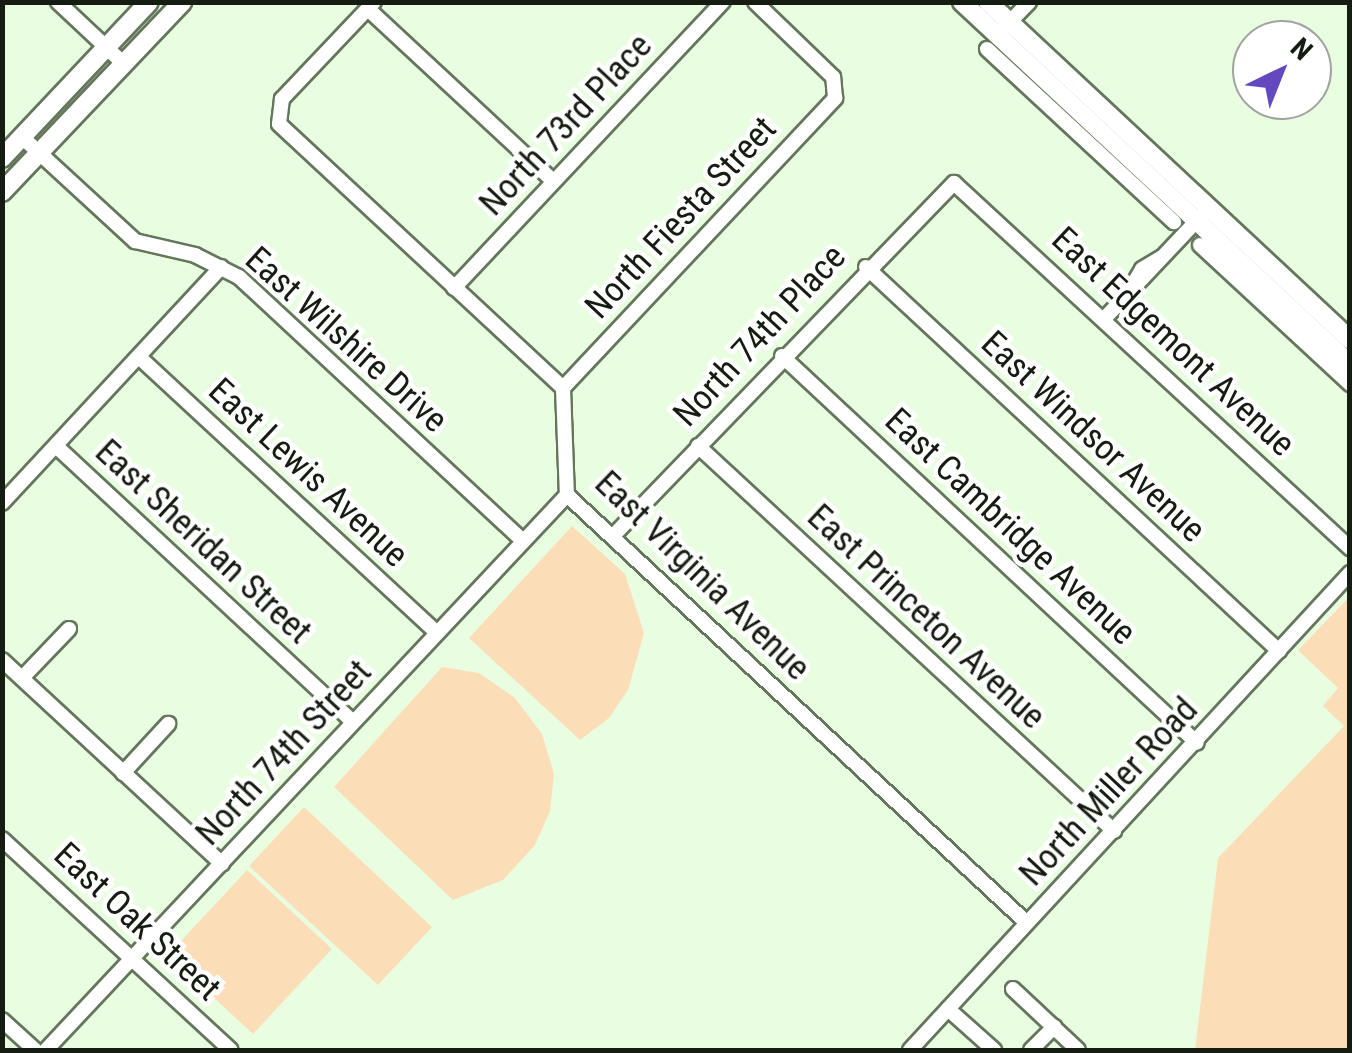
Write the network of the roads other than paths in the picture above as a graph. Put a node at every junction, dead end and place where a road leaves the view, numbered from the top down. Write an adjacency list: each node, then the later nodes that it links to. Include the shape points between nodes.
1 (58, 2): 11 (street)
2 (149, 2): 11 (main road)
3 (182, 2): 12 (main road)
4 (723, 2): 16 (street, North 73rd Place)
5 (755, 2): 33 (street, North Fiesta Street, via 838,88 835,98)
6 (962, 2): 10 (main road)
7 (988, 2): 10 (main road)
8 (1029, 2): 10 (street)
9 (371, 6): 16 (street); 26 (street, via 282,100 276,116)
10 (998, 36): 18 (main road); 18 (main road, via 1052,97)
11 (107, 48): 12 (street); 13 (main road)
12 (124, 64): 14 (main road)
13 (22, 137): 14 (street, East Wilshire Drive); 15 (main road)
14 (37, 155): 19 (main road); 24 (street, East Wilshire Drive, via 135,242)
15 (2, 158)
16 (553, 182): 26 (street, North 73rd Place)
17 (954, 183): 25 (street, North 74th Place); 27 (street, East Edgemont Avenue)
18 (1164, 190): 20 (main road); 21 (street)
19 (2, 192)
20 (1202, 215): 23 (main road); 27 (street)
21 (1174, 222)
22 (1200, 245): 23 (street)
23 (1227, 250): 28 (main road); 31 (main road); 32 (street)
24 (221, 267): 30 (street); 39 (street, East Wilshire Drive)
25 (866, 267): 29 (street, North 74th Place); 44 (street, East Windsor Avenue)
26 (454, 288): 33 (street)
27 (1104, 319): 40 (street, East Edgemont Avenue)
28 (1350, 340)
29 (782, 356): 35 (street, North 74th Place); 49 (street, East Cambridge Avenue)
30 (139, 357): 34 (street); 43 (street, East Lewis Avenue)
31 (1350, 364)
32 (1350, 384)
33 (563, 388): 36 (street, East Virginia Avenue)
34 (56, 446): 37 (street); 47 (street, East Sheridan Street)
35 (698, 446): 38 (street, North 74th Place); 51 (street, East Princeton Avenue)
36 (567, 495): 38 (street, East Virginia Avenue); 39 (street, North 74th Street)
37 (2, 503)
38 (613, 536): 54 (street, East Virginia Avenue)
39 (523, 541): 43 (street, North 74th Street)
40 (1350, 548)
41 (1350, 574): 44 (street, North Miller Road)
42 (68, 629): 46 (street)
43 (436, 632): 47 (street, North 74th Street)
44 (1280, 651): 49 (street, North Miller Road)
45 (2, 660): 46 (street)
46 (22, 678): 50 (street)
47 (354, 722): 53 (street, North 74th Street)
48 (168, 724): 50 (street)
49 (1197, 742): 51 (street, North Miller Road)
50 (124, 773): 53 (street)
51 (1114, 831): 54 (street, North Miller Road)
52 (2, 839): 55 (street, East Oak Street)
53 (222, 864): 55 (street, North 74th Street)
54 (1028, 924): 57 (street, North Miller Road)
55 (133, 958): 61 (street, North 74th Street); 62 (street, East Oak Street)
56 (1013, 989): 59 (street)
57 (948, 1009): 63 (street, North Miller Road); 64 (street)
58 (2, 1020): 60 (street)
59 (1054, 1027): 65 (street); 66 (street)
60 (36, 1050)
61 (46, 1050)
62 (231, 1050)
63 (910, 1050)
64 (994, 1050)
65 (1031, 1050)
66 (1078, 1050)

